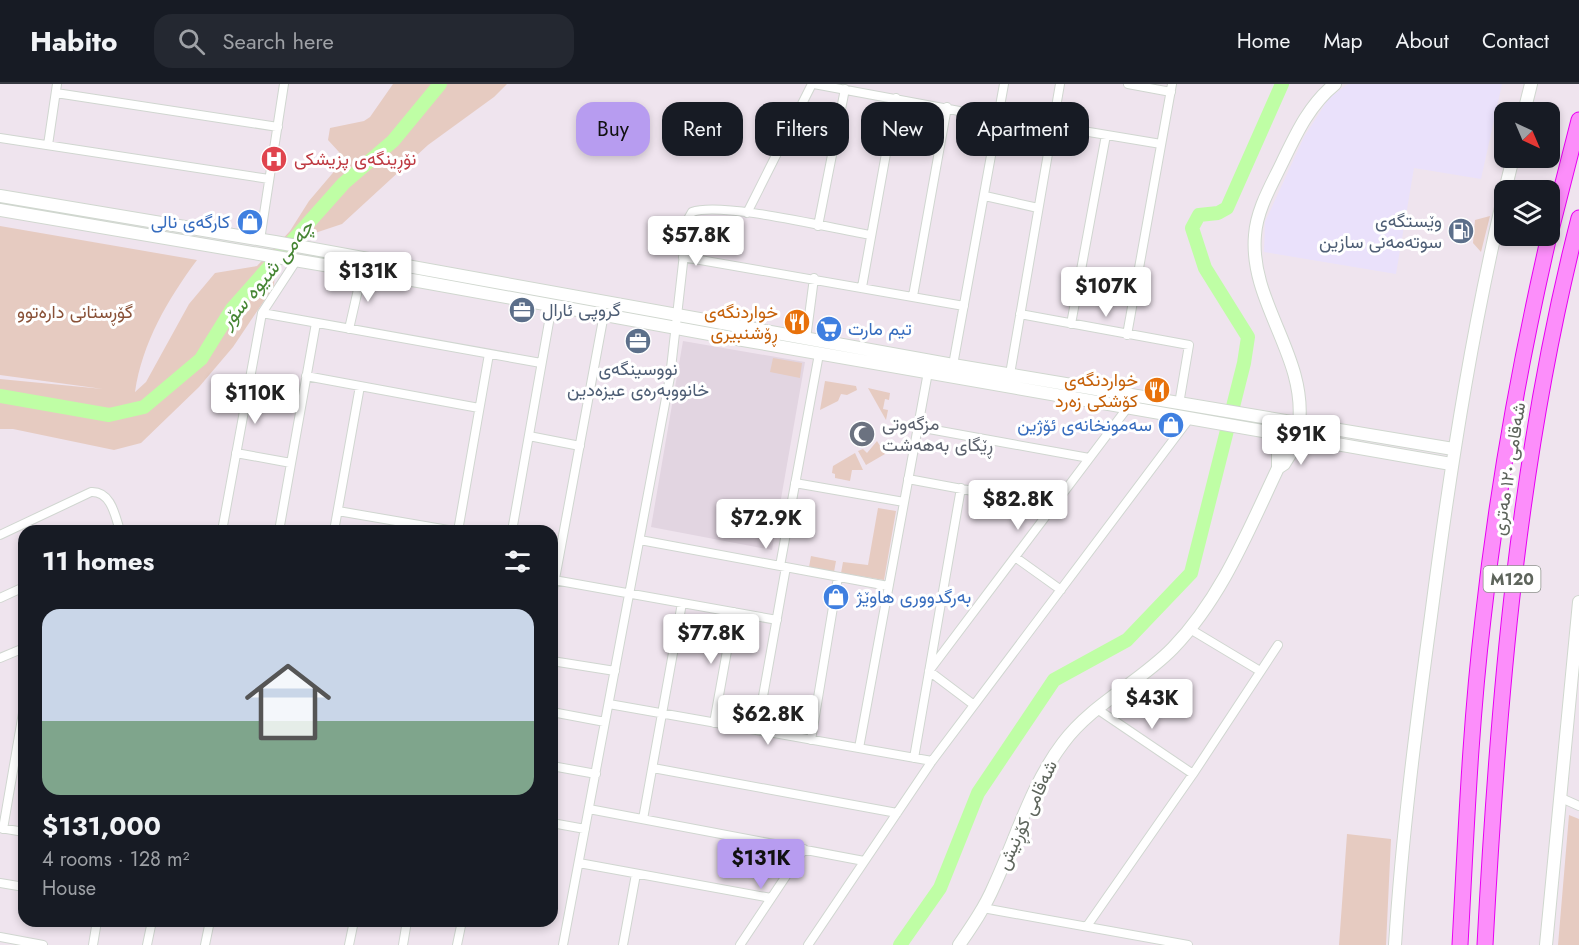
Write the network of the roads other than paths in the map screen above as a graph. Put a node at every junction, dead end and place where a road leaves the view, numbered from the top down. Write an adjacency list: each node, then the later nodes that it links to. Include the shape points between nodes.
1 (284, 84): 18 (street)
2 (813, 84): 10 (street); 33 (street)
3 (1004, 84): 12 (street)
4 (1060, 84): 13 (street)
5 (1128, 84): 9 (street)
6 (1335, 84): 69 (main road, via 1318,100 1299,128 1261,208 1255,234 1258,274 1298,383)
7 (1531, 84): 14 (main road)
8 (56, 88): 18 (street); 23 (street)
9 (1171, 88): 22 (street)
10 (845, 89): 11 (street); 35 (street)
11 (896, 98): 15 (street); 36 (street)
12 (1000, 102)
13 (1057, 102)
14 (1526, 102)
15 (947, 107): 16 (street); 44 (street)
16 (956, 109)
17 (1579, 120): 28 (highway, شەقامی ١٢٠ مەتری / M120)
18 (278, 127): 27 (street)
19 (1089, 132): 20 (street)
20 (1106, 135): 22 (street); 52 (street)
21 (0, 138): 23 (street)
22 (1161, 144): 54 (street)
23 (48, 145): 27 (street)
24 (991, 156): 30 (street)
25 (1048, 156): 31 (street)
26 (1511, 168): 75 (main road)
27 (269, 179): 37 (street)
28 (1560, 193)
29 (0, 196): 37 (main road)
30 (985, 196): 31 (street); 46 (street)
31 (1038, 208): 49 (street)
32 (0, 210): 40 (main road)
33 (747, 213): 35 (street); 39 (street, via 700,209 692,212)
34 (1579, 218): 177 (highway, شەقامی ١٢٠ مەتری / M120, via 1546,368 1518,532 1498,716)
35 (818, 226): 36 (street)
36 (871, 235): 43 (street)
37 (260, 240): 50 (main road)
38 (1547, 246): 176 (highway, شەقامی ١٢٠ مەتری / M120, via 1512,417 1492,544 1471,740)
39 (683, 257): 42 (street); 50 (street)
40 (294, 261): 41 (main road); 47 (street)
41 (362, 272): 45 (main road); 53 (street)
42 (814, 278): 43 (street); 55 (street)
43 (862, 287): 44 (street)
44 (914, 296): 46 (street)
45 (552, 305): 48 (main road); 58 (street)
46 (964, 306): 59 (street)
47 (261, 313): 51 (street); 76 (street)
48 (604, 314): 50 (main road); 74 (street)
49 (1020, 314): 52 (street); 61 (street)
50 (677, 322): 55 (main road); 57 (main road); 97 (street)
51 (316, 323): 53 (street); 62 (street)
52 (1071, 324): 54 (street)
53 (349, 329): 56 (street)
54 (1127, 335): 64 (street, via 1189,345)
55 (806, 339): 59 (main road)
56 (489, 354): 58 (street); 67 (street)
57 (819, 354): 60 (main road); 82 (street)
58 (541, 363): 72 (street)
59 (953, 365): 61 (main road)
60 (928, 372): 65 (main road); 70 (street)
61 (1010, 374): 64 (main road)
62 (306, 376): 63 (street); 78 (street)
63 (360, 386): 67 (street); 86 (street)
64 (1179, 404): 66 (main road)
65 (1128, 407): 68 (main road); 77 (street)
66 (1197, 407): 68 (main road); 69 (main road)
67 (479, 408): 93 (street)
68 (1189, 419): 71 (main road); 105 (street)
69 (1299, 424): 75 (main road)
70 (918, 427): 77 (street); 81 (street)
71 (1266, 432): 73 (main road); 80 (main road, via 1278,448)
72 (529, 436): 74 (street); 94 (street)
73 (1300, 438): 79 (main road); 80 (main road, شەقامی کۆڕنیش)
74 (580, 446): 98 (street)
75 (1453, 449): 79 (main road)
76 (236, 453): 78 (street); 89 (street)
77 (1089, 458): 85 (street)
78 (291, 463): 90 (street)
79 (1451, 464): 175 (main road, via 1408,789)
80 (1278, 468): 112 (main road, شەقامی کۆڕنیش, via 1222,583)
81 (908, 479): 83 (street); 84 (street)
82 (795, 483): 84 (street); 100 (street)
83 (961, 488): 85 (street); 117 (street)
84 (904, 502): 103 (street)
85 (1054, 506): 99 (street)
86 (338, 511): 91 (street); 92 (street)
87 (21, 525): 88 (street, via 91,492 106,496)
88 (118, 525)
89 (223, 525)
90 (280, 525)
91 (335, 525)
92 (421, 525)
93 (457, 525)
94 (513, 525)
95 (18, 526): 96 (street)
96 (0, 535)
97 (640, 540): 100 (street); 106 (street)
98 (558, 544)
99 (1015, 557): 105 (street); 117 (street)
100 (783, 566): 101 (street); 111 (street)
101 (838, 576): 103 (street); 129 (street)
102 (558, 581): 106 (street)
103 (888, 586): 130 (street)
104 (18, 590): 107 (street)
105 (1061, 590): 121 (street)
106 (630, 594): 109 (street); 119 (street)
107 (0, 598)
108 (1579, 602): 137 (main road)
109 (682, 603): 110 (street); 124 (street)
110 (734, 612): 111 (street); 126 (street)
111 (777, 620): 127 (street)
112 (1190, 629): 118 (street); 122 (main road, شەقامی کۆڕنیش, via 1150,668)
113 (1278, 645): 118 (street)
114 (18, 650): 115 (street)
115 (0, 658)
116 (558, 662): 119 (street)
117 (929, 671): 121 (street); 131 (street)
118 (1260, 671): 136 (street)
119 (615, 672): 120 (street)
120 (609, 704): 124 (street); 125 (street)
121 (975, 705): 132 (street)
122 (1097, 709): 136 (street); 153 (main road, شەقامی کۆڕنیش, via 1050,762)
123 (558, 713): 125 (street)
124 (662, 713): 126 (street); 134 (street)
125 (605, 722): 135 (street)
126 (714, 723): 127 (street)
127 (757, 730): 129 (street)
128 (18, 740): 143 (street)
129 (811, 740): 130 (street)
130 (859, 748): 131 (street)
131 (914, 758): 132 (street)
132 (932, 761): 140 (street)
133 (558, 767): 135 (street)
134 (653, 768): 140 (street); 141 (street)
135 (596, 774): 139 (street)
136 (1193, 774): 154 (street)
137 (1559, 797): 138 (street); 178 (main road)
138 (1579, 806)
139 (589, 809): 141 (street); 144 (street)
140 (897, 813): 147 (street)
141 (643, 819): 146 (street)
142 (558, 824): 144 (street)
143 (2, 828): 145 (street)
144 (585, 830): 148 (street)
145 (18, 831)
146 (804, 849): 147 (street); 152 (street)
147 (864, 861): 172 (street)
148 (579, 863): 149 (street); 169 (street)
149 (636, 874): 152 (street); 170 (street)
150 (0, 883): 151 (street)
151 (18, 886)
152 (771, 898): 171 (street)
153 (983, 908): 154 (street); 173 (main road, شەقامی کۆڕنیش)
154 (1087, 926): 174 (street)
155 (96, 927): 163 (street)
156 (151, 927): 164 (street)
157 (209, 927): 165 (street)
158 (353, 927): 166 (street)
159 (406, 927): 167 (street)
160 (461, 927): 168 (street)
161 (0, 938): 162 (street)
162 (43, 945)
163 (93, 945)
164 (147, 945)
165 (205, 945)
166 (349, 945)
167 (403, 945)
168 (457, 945)
169 (563, 945)
170 (623, 945)
171 (740, 945)
172 (808, 945)
173 (959, 945)
174 (1188, 945)
175 (1395, 945)
176 (1460, 945)
177 (1485, 945)
178 (1546, 945)

